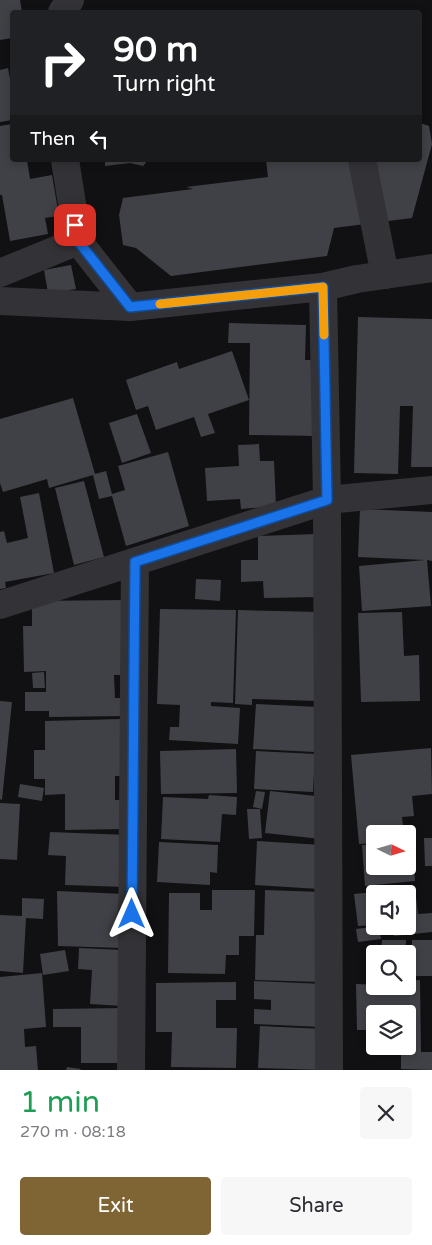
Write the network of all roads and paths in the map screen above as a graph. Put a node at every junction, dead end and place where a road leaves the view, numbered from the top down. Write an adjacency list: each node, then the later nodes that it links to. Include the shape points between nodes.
1 (65, 162): 3 (street)
2 (362, 162): 6 (street)
3 (78, 241): 5 (street); 9 (street)
4 (432, 268): 6 (street)
5 (0, 273)
6 (385, 275): 7 (street)
7 (323, 287): 9 (street); 11 (street)
8 (0, 301): 9 (street)
9 (130, 307)
10 (432, 490): 11 (street)
11 (327, 500): 12 (street); 15 (street)
12 (135, 562): 13 (street); 14 (street)
13 (0, 604)
14 (131, 1070)
15 (329, 1070)

